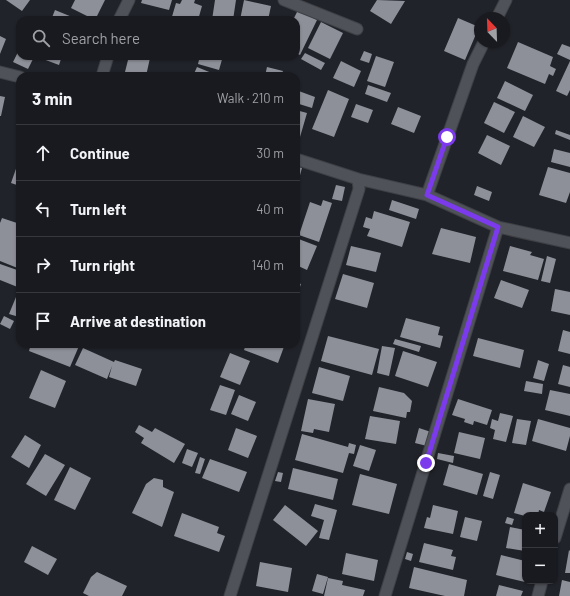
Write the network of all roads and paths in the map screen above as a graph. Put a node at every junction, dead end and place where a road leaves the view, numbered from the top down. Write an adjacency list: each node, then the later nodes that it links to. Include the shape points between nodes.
1 (129, 0): 5 (street)
2 (284, 0): 6 (street)
3 (506, 0): 4 (street)
4 (500, 12)
5 (122, 16)
6 (357, 29)
7 (481, 48): 14 (street)
8 (107, 60): 10 (street)
9 (0, 72): 11 (street)
10 (103, 72)
11 (16, 76)
12 (300, 160): 13 (street)
13 (358, 179): 14 (street); 20 (street, via 359,190)
14 (427, 195): 15 (street)
15 (498, 227): 16 (street); 21 (street)
16 (570, 243)
17 (570, 489): 18 (street)
18 (558, 528)
19 (541, 584): 22 (street)
20 (230, 596)
21 (385, 596)
22 (538, 596)

